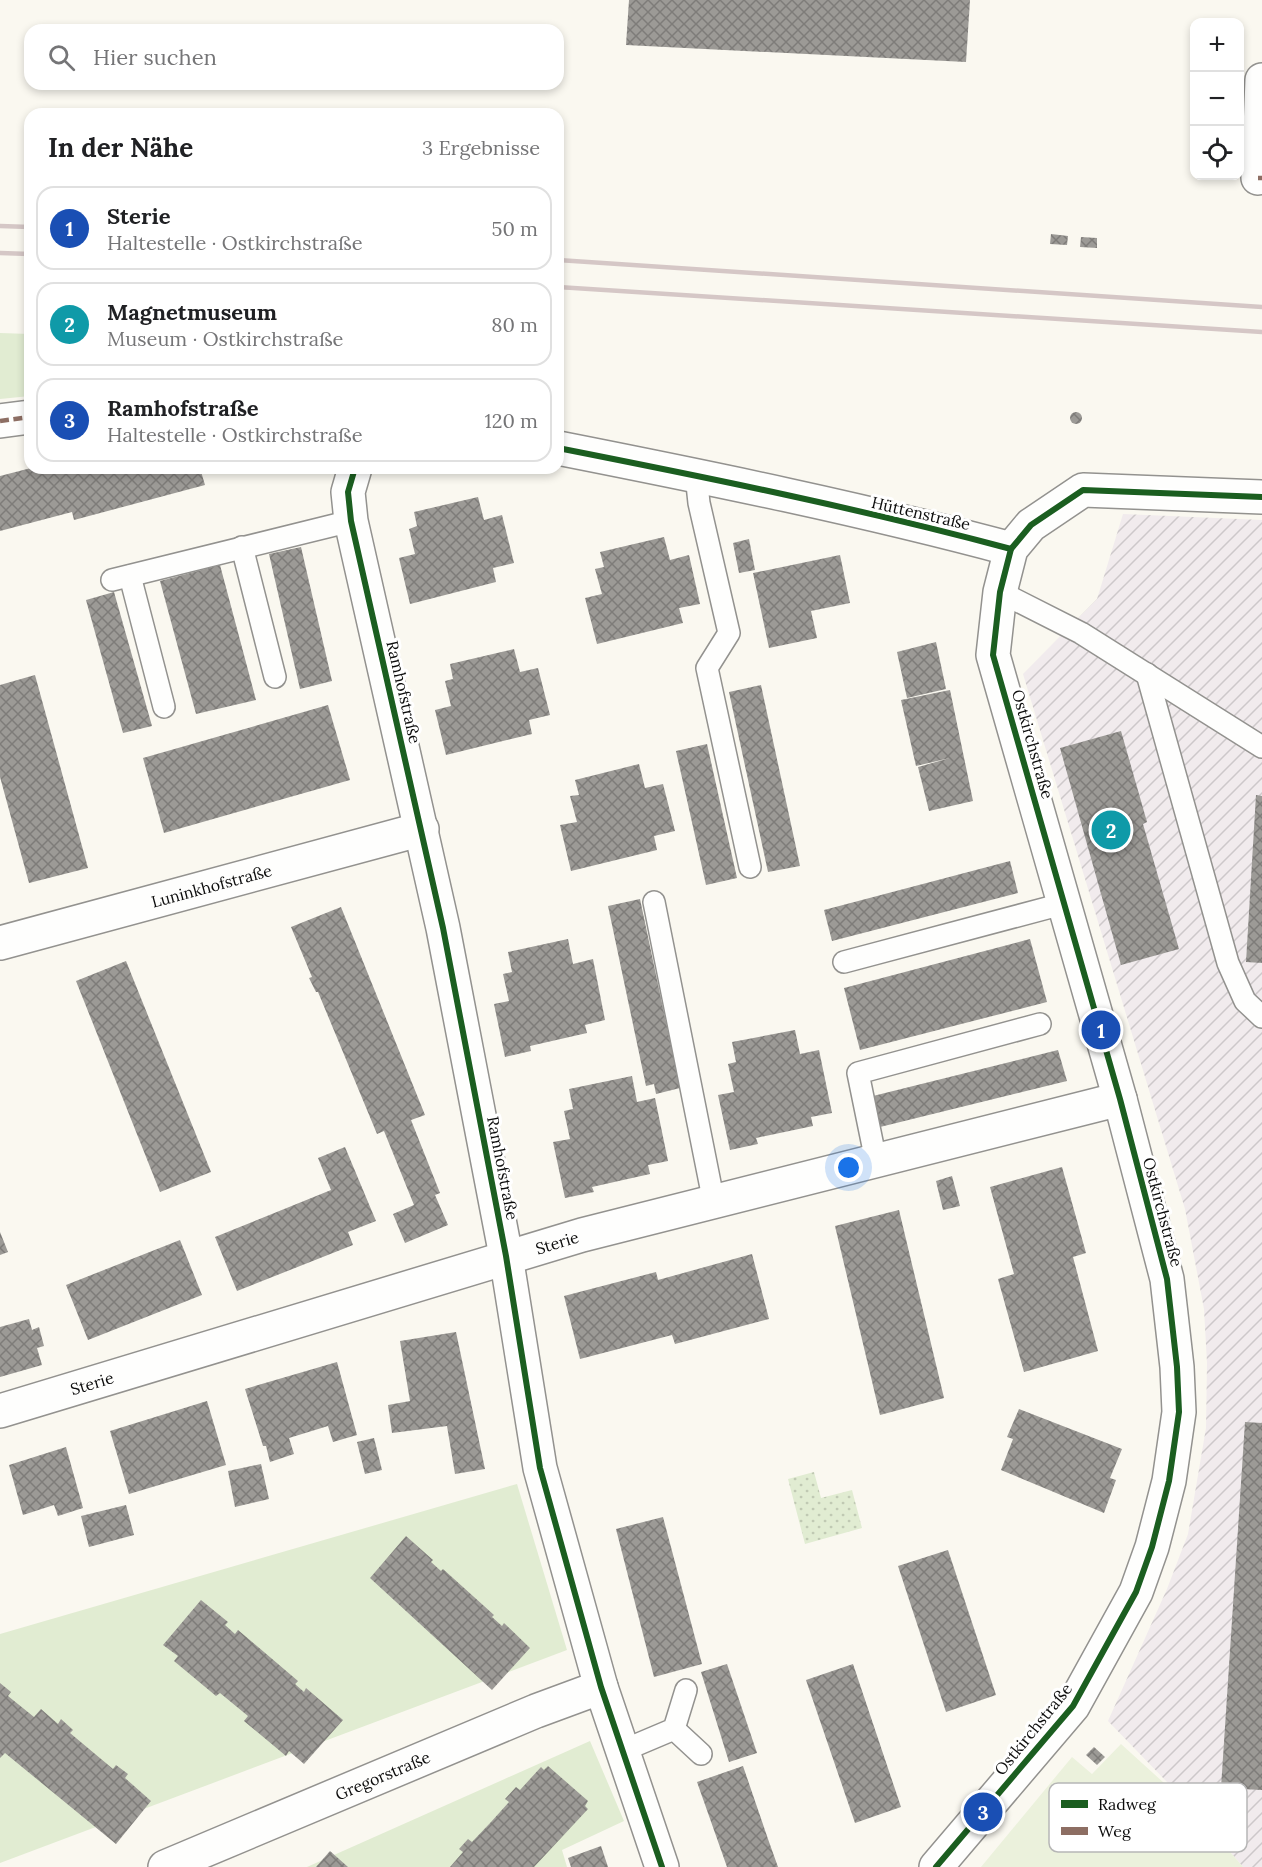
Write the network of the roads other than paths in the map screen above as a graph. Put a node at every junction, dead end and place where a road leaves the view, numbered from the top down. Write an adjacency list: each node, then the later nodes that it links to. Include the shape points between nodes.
1 (1262, 80): 2 (street)
2 (1258, 178)
3 (24, 418): 4 (street)
4 (0, 421)
5 (564, 449): 7 (street, Hüttenstraße)
6 (353, 474): 9 (street, Ramhofstraße, via 348,492)
7 (696, 475): 11 (street, Hüttenstraße); 18 (lane, via 729,633 708,668)
8 (1262, 497): 11 (street, via 1083,490 1031,525)
9 (351, 521): 10 (lane); 17 (street, Ramhofstraße)
10 (242, 547): 14 (lane); 15 (lane, via 121,578)
11 (1011, 549): 12 (street, Ostkirchstraße)
12 (1000, 592): 13 (lane, via 1081,633); 20 (street, Ostkirchstraße, via 993,655)
13 (1147, 674): 16 (lane); 23 (lane, via 1228,963 1245,1000)
14 (275, 677)
15 (165, 707)
16 (1262, 747)
17 (422, 829): 21 (street, Luninkhofstraße); 28 (street, Ramhofstraße)
18 (750, 867)
19 (654, 903): 27 (lane)
20 (1066, 903): 22 (lane); 25 (street, Ostkirchstraße)
21 (0, 943)
22 (844, 962)
23 (1262, 1017)
24 (1040, 1024): 26 (lane, via 858,1073)
25 (1120, 1099): 26 (street, Sterie); 37 (street, Ostkirchstraße, via 1167,1278 1179,1412 1169,1481 1136,1592 1073,1706)
26 (876, 1161): 27 (street, Sterie)
27 (714, 1203): 28 (street, Sterie)
28 (506, 1256): 29 (street, Sterie); 30 (street, Ramhofstraße, via 540,1468)
29 (0, 1411)
30 (601, 1687): 33 (street, Ramhofstraße); 35 (street, Gregorstraße)
31 (686, 1690): 32 (lane)
32 (674, 1729): 33 (lane); 34 (lane)
33 (622, 1751): 36 (street, Ramhofstraße)
34 (701, 1754)
35 (165, 1867)
36 (662, 1867)
37 (936, 1867)

